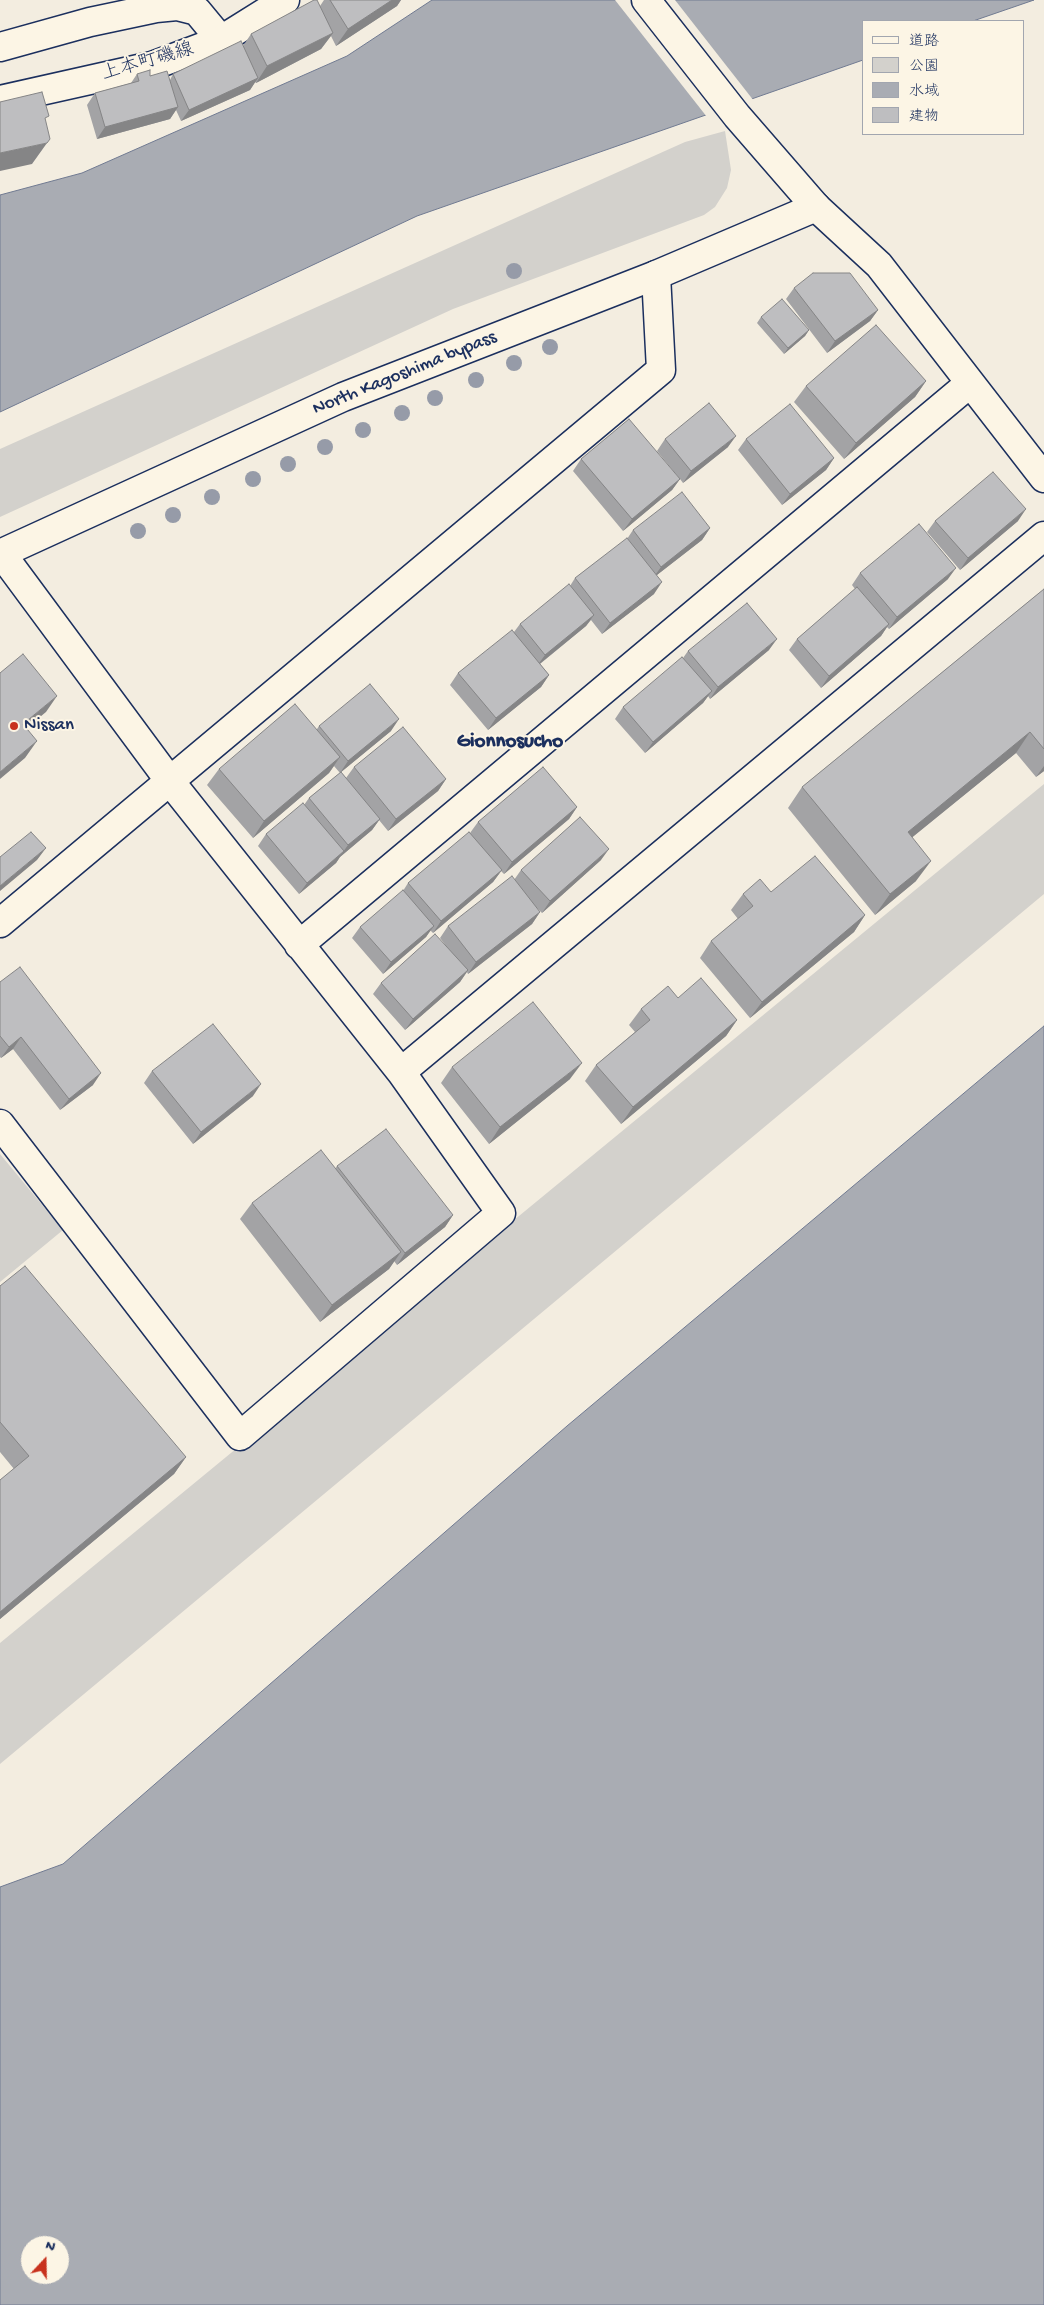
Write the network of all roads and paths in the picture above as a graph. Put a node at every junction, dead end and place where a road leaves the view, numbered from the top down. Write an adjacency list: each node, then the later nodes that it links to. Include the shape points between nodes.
1 (285, 0): 3 (main road, 上本町磯線)
2 (646, 0): 6 (main road, via 737,116)
3 (221, 40): 4 (main road, via 197,11 177,6 90,22); 5 (main road, 上本町磯線, via 152,66)
4 (0, 47)
5 (0, 100)
6 (816, 207): 7 (main road, North Kagoshima bypass); 8 (main road, via 879,265)
7 (656, 275): 11 (main road, North Kagoshima bypass, via 343,397); 12 (main road, via 661,370)
8 (969, 384): 9 (main road); 14 (main road)
9 (1044, 478)
10 (1044, 536): 15 (main road)
11 (1, 553): 12 (main road)
12 (169, 780): 13 (main road); 14 (main road)
13 (0, 923)
14 (299, 945): 15 (main road)
15 (401, 1072): 16 (main road, via 500,1212 240,1436)
16 (0, 1124)

